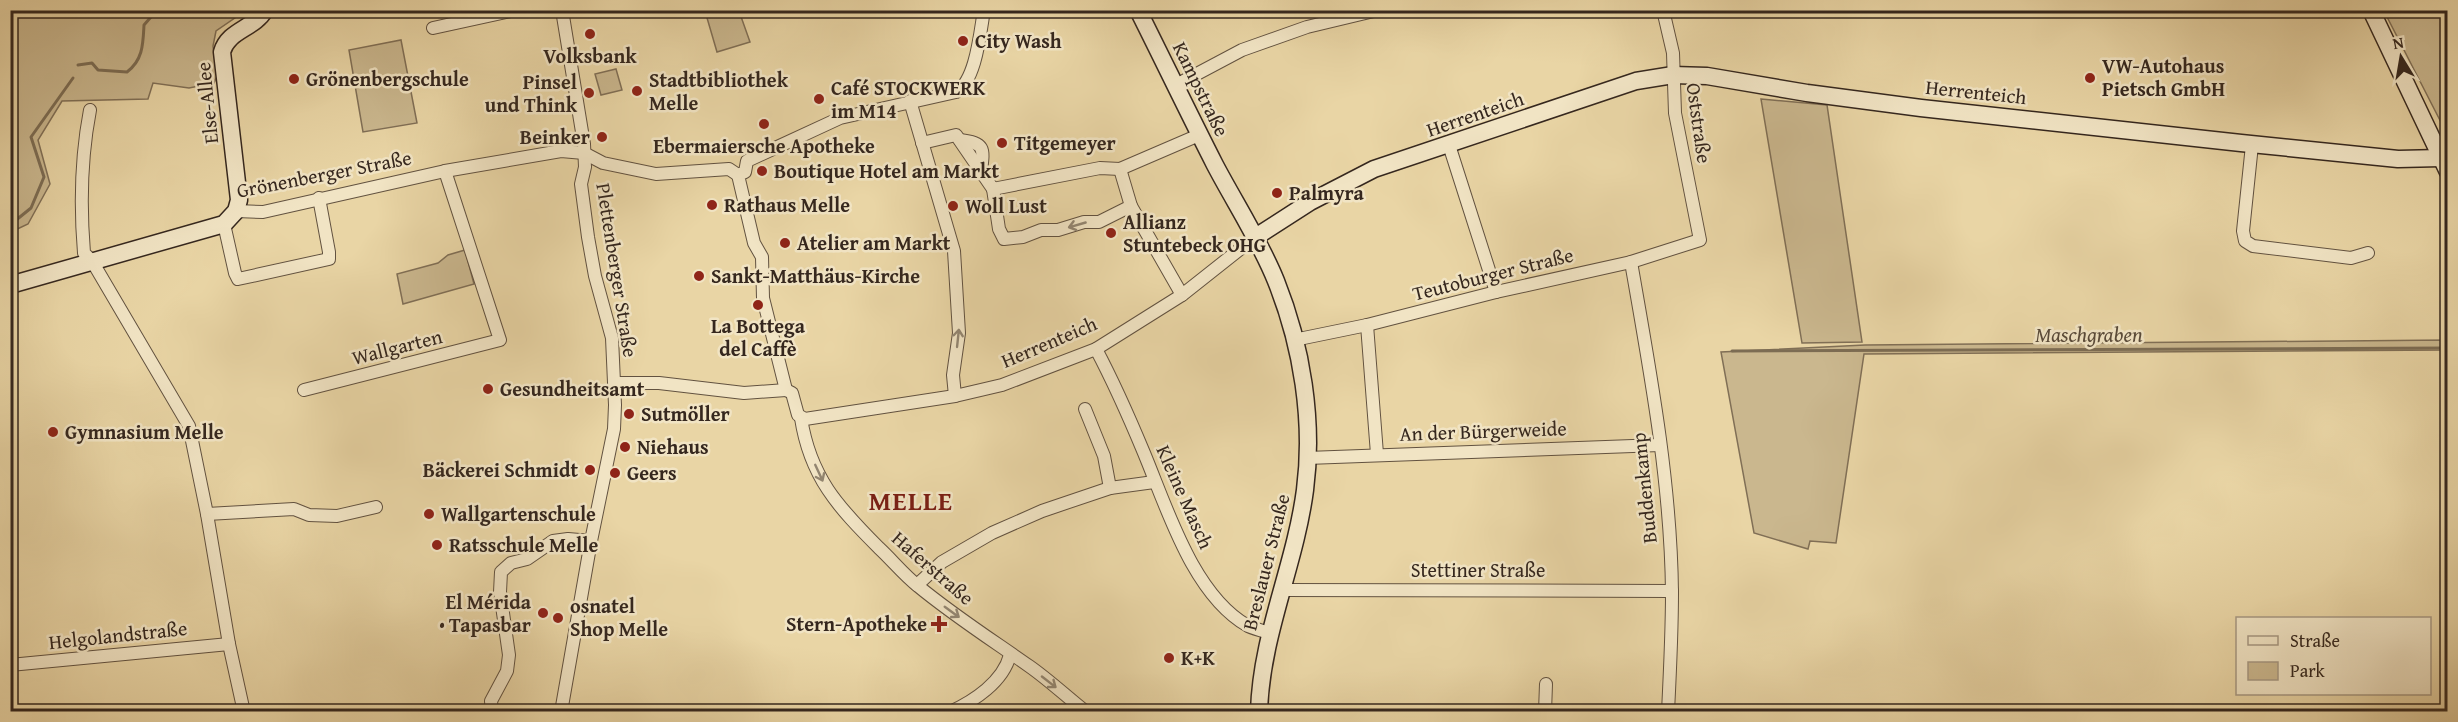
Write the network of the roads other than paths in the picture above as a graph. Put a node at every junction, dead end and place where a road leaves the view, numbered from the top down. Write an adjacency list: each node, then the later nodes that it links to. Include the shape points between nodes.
1 (265, 10): 27 (street, Else-Allee, via 257,22 230,38 222,52 239,200)
2 (515, 10): 9 (street)
3 (562, 10): 18 (street, Plettenberger Straße)
4 (984, 10): 12 (street, via 970,77 964,88)
5 (1138, 10): 11 (street, Kampstraße)
6 (1378, 10): 11 (street, via 1307,27 1242,50)
7 (1663, 10): 10 (street, Oststraße, via 1673,53)
8 (2370, 10): 19 (street)
9 (433, 28)
10 (1673, 75): 15 (street, Herrenteich, via 1636,81); 16 (street, Herrenteich, via 1707,76 1807,93); 30 (street, Oststraße, via 1675,113)
11 (1176, 84): 14 (street, Kampstraße)
12 (910, 101): 17 (street); 22 (street, via 840,118 747,161 745,172)
13 (90, 110): 32 (street, via 84,142 81,214 84,253)
14 (1200, 135): 20 (street); 23 (street, Kampstraße)
15 (1449, 145): 29 (street, Herrenteich, via 1374,169 1310,202); 35 (street)
16 (2252, 145): 19 (street, Herrenteich); 31 (street, via 2245,241 2253,246 2351,258)
17 (923, 147): 24 (street, via 956,135); 43 (street, one-way to 17, via 953,375 959,333 954,251)
18 (585, 153): 21 (street, Grönenberger Straße, via 561,151); 22 (street, via 603,163 656,174 729,169); 40 (street, Plettenberger Straße, via 582,194 595,276 612,338)
19 (2445, 162)
20 (1120, 169): 24 (street, via 1100,168); 26 (street)
21 (445, 171): 25 (street, Grönenberger Straße); 41 (street, Wallgarten, via 500,340)
22 (738, 176): 42 (street, via 754,243 762,257 763,298)
23 (1226, 186): 29 (street, Breslauer Straße)
24 (993, 189): 26 (street, one-way to 24, via 1099,222 1004,239)
25 (319, 198): 27 (street, Grönenberger Straße, via 263,212); 28 (street, via 330,252 328,259 238,279)
26 (1131, 206): 36 (street)
27 (236, 211): 28 (street, Grönenberger Straße)
28 (224, 224): 32 (street, Grönenberger Straße)
29 (1254, 238): 36 (street, Herrenteich); 38 (street, Breslauer Straße, via 1276,281)
30 (1700, 240): 33 (street, Teutoburger Straße)
31 (2368, 252)
32 (92, 261): 34 (street, Grönenberger Straße); 52 (street, via 189,426)
33 (1631, 262): 35 (street, Teutoburger Straße); 46 (street, Buddenkamp)
34 (10, 285)
35 (1496, 292): 37 (street, Teutoburger Straße)
36 (1182, 295): 39 (street, Herrenteich)
37 (1367, 325): 38 (street, Teutoburger Straße); 47 (street)
38 (1294, 340): 48 (street, Breslauer Straße, via 1306,407)
39 (1096, 349): 43 (street, Herrenteich, via 1002,385); 49 (street, Kleine Masch)
40 (615, 383): 42 (street, via 659,383 744,393); 53 (street, Plettenberger Straße, via 614,429)
41 (304, 390)
42 (786, 390): 45 (street, via 792,393)
43 (955, 396): 45 (street, Herrenteich)
44 (1085, 409): 50 (street, via 1104,456)
45 (801, 418): 54 (street, Haferstraße, one-way to 54, via 820,476 836,504)
46 (1660, 445): 47 (street, An der Bürgerweide); 56 (street, Buddenkamp)
47 (1377, 454): 48 (street, An der Bürgerweide)
48 (1307, 458): 55 (street, Breslauer Straße, via 1302,507)
49 (1154, 482): 50 (street); 57 (street, Kleine Masch, via 1183,547 1205,583 1234,616 1250,627)
50 (1110, 488): 54 (street, via 992,533 942,562)
51 (376, 507): 52 (street, via 337,516 309,515 294,509)
52 (207, 514): 58 (street)
53 (591, 541): 63 (street, via 553,541 501,572 509,655 507,671 491,701); 64 (street, Plettenberger Straße)
54 (917, 585): 59 (street, Haferstraße, one-way to 59)
55 (1283, 590): 56 (street, Stettiner Straße); 57 (street, Breslauer Straße)
56 (1672, 591): 69 (street, Buddenkamp)
57 (1270, 633): 67 (street, Breslauer Straße)
58 (229, 644): 60 (street, Helgolandstraße); 62 (street)
59 (1010, 655): 65 (street, via 984,692); 66 (street, Haferstraße, one-way to 66)
60 (10, 665)
61 (1546, 684): 68 (street)
62 (244, 711)
63 (492, 711)
64 (561, 711)
65 (950, 711)
66 (1086, 711)
67 (1259, 711)
68 (1545, 711)
69 (1668, 711)

